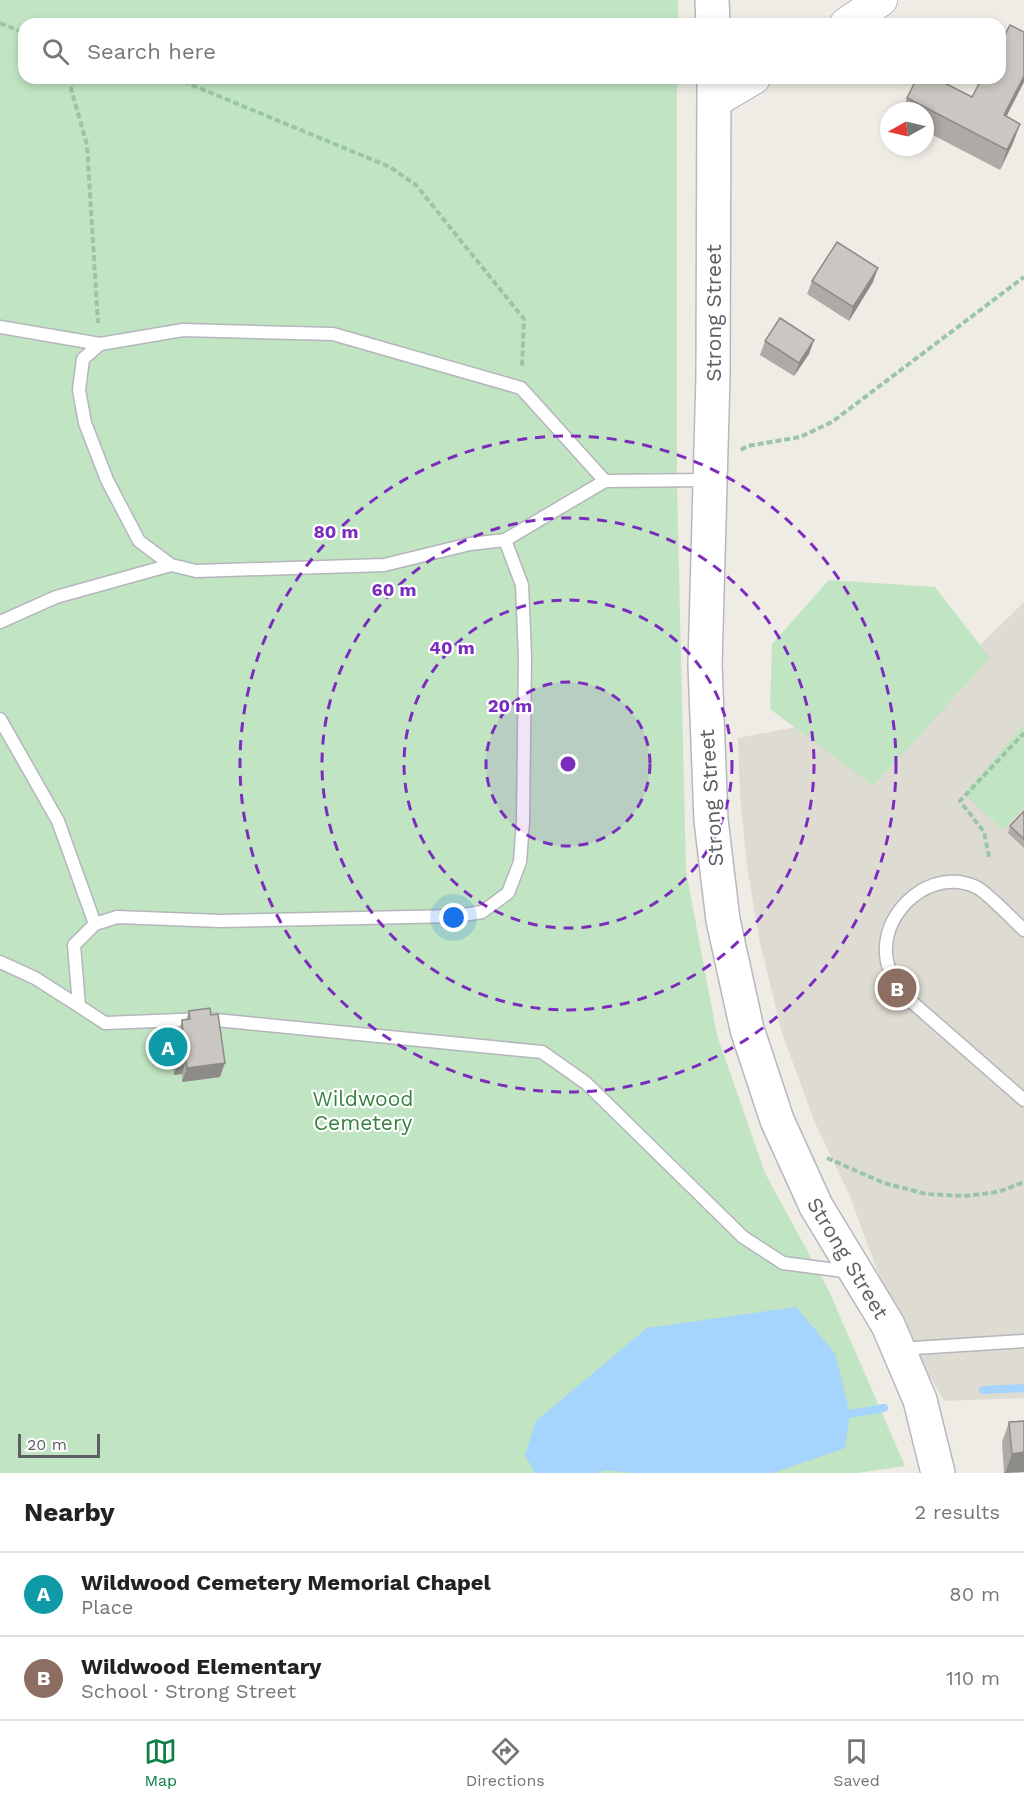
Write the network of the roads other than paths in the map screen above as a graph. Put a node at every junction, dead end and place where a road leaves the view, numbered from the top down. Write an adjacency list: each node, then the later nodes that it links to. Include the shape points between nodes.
1 (712, 0): 3 (main road)
2 (880, 0): 4 (street)
3 (713, 18)
4 (854, 18)
5 (734, 84): 6 (street)
6 (714, 90): 9 (main road, Strong Street)
7 (0, 327): 8 (lane)
8 (100, 344): 10 (lane, via 183,330 333,334 521,388); 12 (lane, via 83,359 79,390 86,423 107,480 139,542)
9 (710, 480): 10 (lane); 20 (main road, Strong Street, via 705,644 707,759 716,870 729,956 747,1029 785,1140 816,1206)
10 (605, 481): 11 (lane)
11 (505, 540): 12 (lane, via 470,544 384,565 196,571); 15 (lane, via 522,585 525,656 523,821 520,862 508,893 482,912 457,916 221,921 117,917)
12 (171, 565): 13 (lane, via 56,597)
13 (0, 622)
14 (0, 719): 15 (lane, via 58,821)
15 (95, 924): 18 (lane, via 74,945)
16 (1024, 930): 19 (lane, via 977,887 955,882 933,885 913,896 897,912 888,932 886,955 892,977 905,996)
17 (0, 962): 18 (lane, via 35,978)
18 (79, 1006): 20 (lane, via 105,1023 207,1019 542,1052 586,1083 743,1237 783,1263)
19 (1024, 1100)
20 (856, 1273): 22 (main road, Strong Street)
21 (1024, 1341): 22 (lane)
22 (899, 1349): 23 (main road, Strong Street, via 920,1400)
23 (938, 1473)

